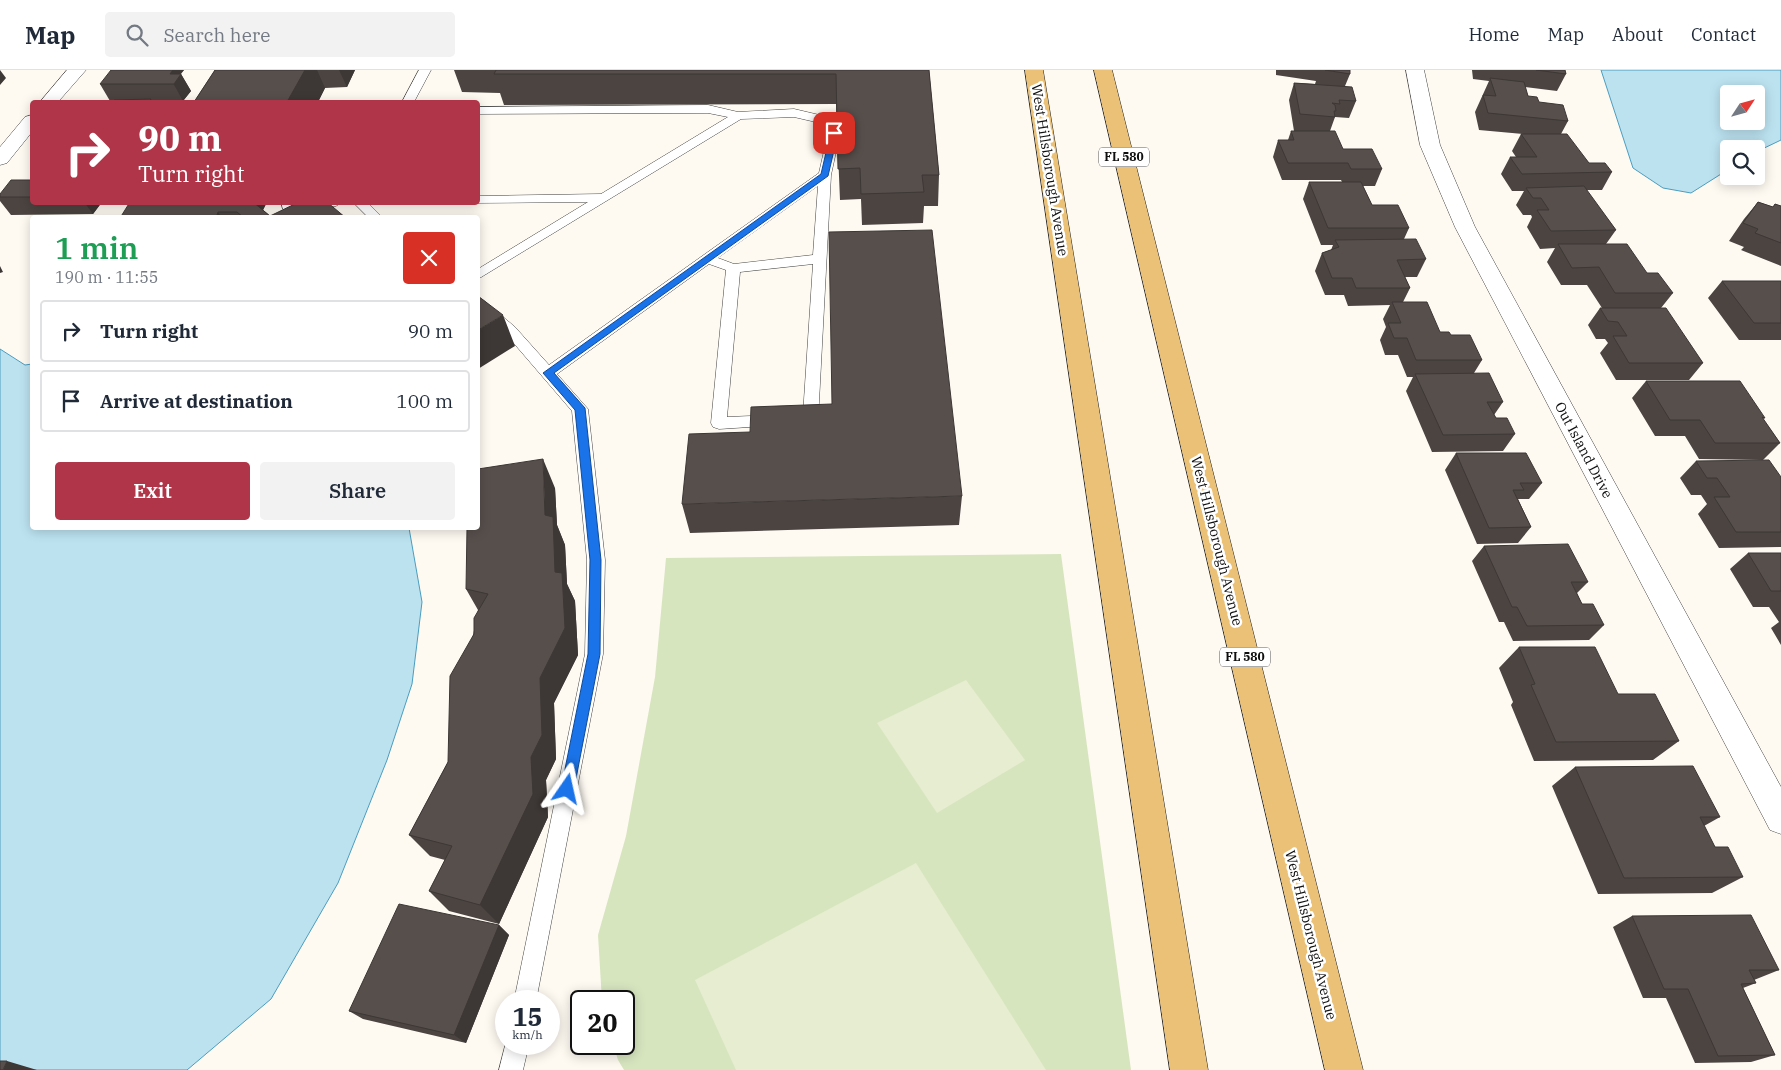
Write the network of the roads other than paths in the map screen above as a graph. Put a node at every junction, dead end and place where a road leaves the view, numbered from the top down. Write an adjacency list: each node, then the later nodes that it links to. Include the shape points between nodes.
1 (77, 70): 6 (street)
2 (425, 70): 7 (lane)
3 (1034, 70): 29 (main road, West Hillsborough Avenue)
4 (1103, 70): 30 (main road, West Hillsborough Avenue / FL 580)
5 (1415, 70): 25 (street, Out Island Drive, via 1430,146 1465,227)
6 (51, 100)
7 (409, 100)
8 (480, 110): 9 (lane, via 708,109)
9 (738, 116): 12 (lane, via 794,113 824,120 834,133); 13 (lane)
10 (30, 123): 11 (street)
11 (0, 158)
12 (825, 175): 19 (lane); 20 (lane)
13 (604, 198): 14 (lane); 22 (lane)
14 (480, 200)
15 (288, 205): 16 (lane)
16 (300, 205)
17 (362, 205): 18 (lane)
18 (374, 215)
19 (708, 259): 21 (lane); 24 (lane)
20 (820, 259): 21 (lane); 21 (lane, via 810,421 720,422)
21 (733, 268)
22 (480, 274)
23 (480, 305): 24 (lane, via 510,330)
24 (548, 373): 26 (lane, via 580,408 596,560 594,654)
25 (1781, 819)
26 (527, 990)
27 (515, 1055): 28 (lane)
28 (512, 1070)
29 (1189, 1070)
30 (1344, 1070)

